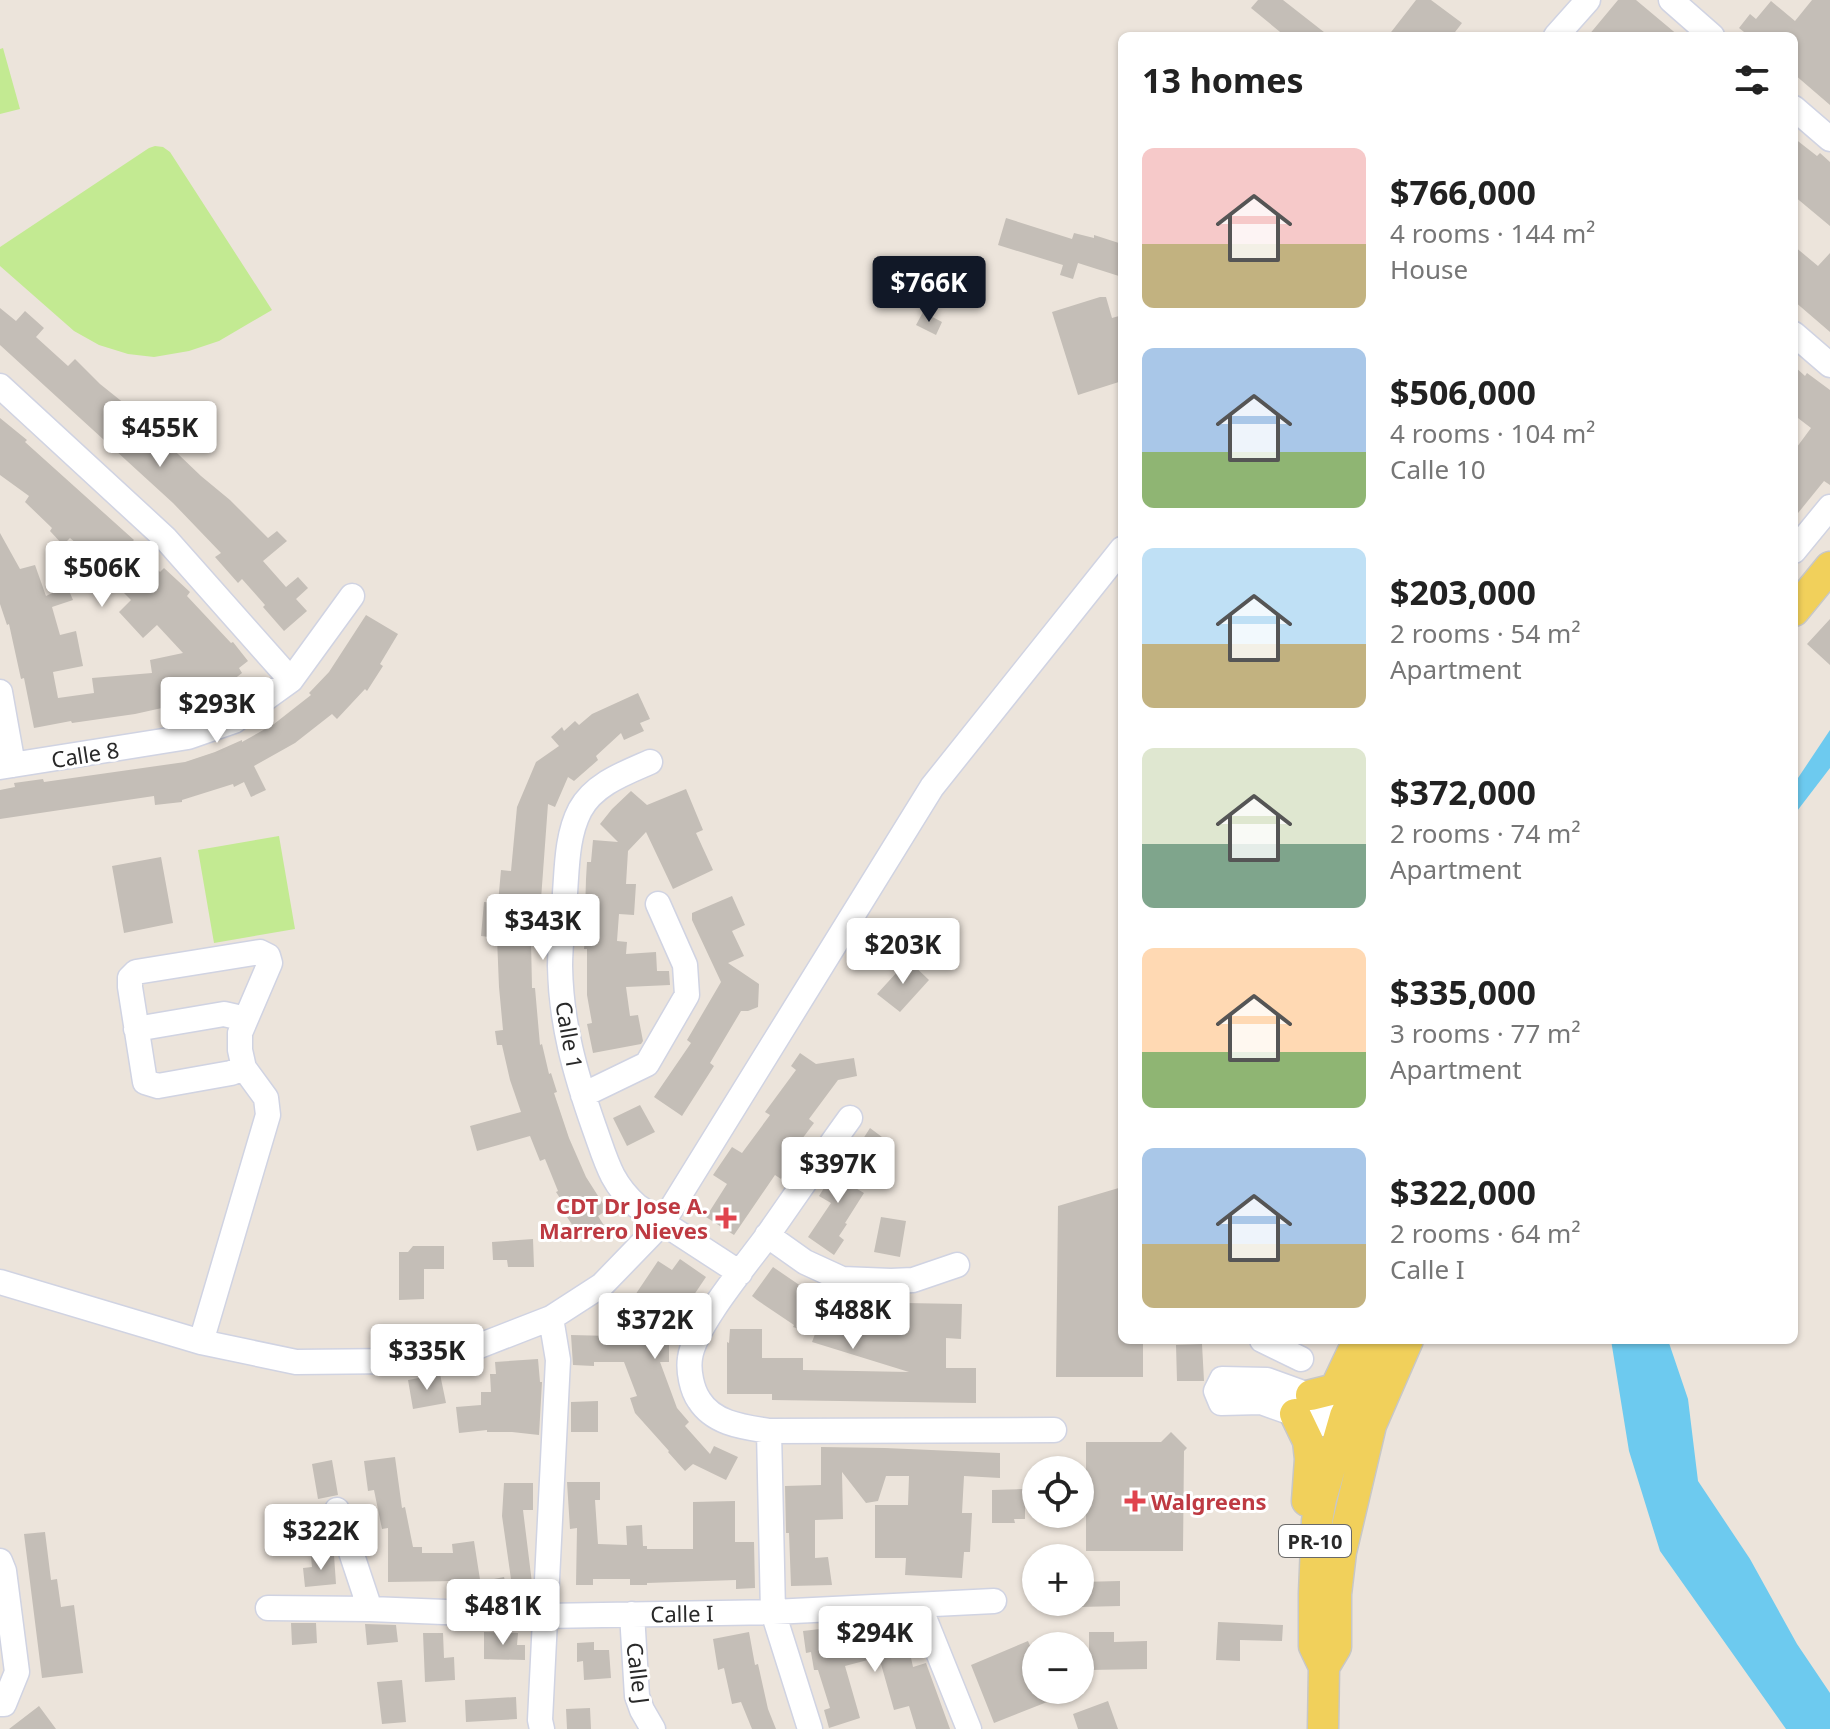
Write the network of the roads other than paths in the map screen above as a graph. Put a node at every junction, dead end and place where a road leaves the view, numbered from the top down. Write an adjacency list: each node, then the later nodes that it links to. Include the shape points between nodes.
1 (1588, 0): 3 (street)
2 (1671, 0): 4 (street)
3 (1560, 32)
4 (1707, 32)
5 (1798, 111): 6 (street)
6 (1830, 139)
7 (1798, 337): 8 (street)
8 (1830, 365)
9 (0, 386): 16 (street, via 165,538)
10 (1830, 507): 11 (street)
11 (1798, 546)
12 (1118, 554): 26 (street, via 932,787)
13 (1830, 567): 15 (main road)
14 (352, 596): 16 (street, Calle 8)
15 (1798, 606)
16 (291, 680): 19 (street, Calle 8, via 234,721 188,737)
17 (0, 692): 19 (street)
18 (650, 762): 24 (street, Calle 1, via 596,791 581,808 572,832 560,965 567,1037)
19 (7, 766)
20 (658, 904): 24 (street, via 685,965 687,995 647,1064)
21 (246, 1019): 22 (street, via 224,1014); 22 (street, via 270,963 260,952 136,972 130,987); 23 (street, via 240,1033)
22 (136, 1029): 23 (street, via 145,1082 150,1084)
23 (244, 1068): 32 (street, via 266,1098 268,1115)
24 (583, 1095): 26 (street, Calle 1, via 622,1193)
25 (850, 1118): 27 (street)
26 (663, 1222): 29 (street, Calle 1); 31 (street, via 602,1285)
27 (767, 1235): 28 (street, via 805,1262 842,1279 913,1280); 29 (street)
28 (957, 1265)
29 (740, 1273): 42 (street, via 697,1338 691,1379 698,1399 713,1416)
30 (0, 1282): 32 (street)
31 (551, 1318): 32 (street, via 474,1348 399,1361 296,1362); 52 (street, via 558,1360)
32 (201, 1342)
33 (1270, 1344): 37 (street)
34 (1356, 1344): 39 (main road, via 1335,1389)
35 (1380, 1344): 40 (main road, PR-10)
36 (1406, 1344): 40 (main road, PR-10)
37 (1301, 1359)
38 (1221, 1391): 39 (street, via 1267,1380)
39 (1303, 1405): 40 (street, via 1331,1403); 44 (main road, via 1310,1459 1305,1526)
40 (1358, 1420): 44 (main road, PR-10, via 1321,1499); 53 (main road, PR-10, via 1336,1594 1336,1647)
41 (1054, 1430): 42 (street)
42 (769, 1431): 50 (street)
43 (337, 1510): 49 (street)
44 (1315, 1549): 53 (main road, PR-10, via 1314,1646)
45 (0, 1561): 54 (street, via 17,1672)
46 (994, 1601): 47 (street, Calle I)
47 (919, 1605): 50 (street, Calle I); 58 (street)
48 (268, 1608): 49 (street, Calle I)
49 (370, 1609): 52 (street, Calle I)
50 (773, 1612): 51 (street, Calle I); 57 (street)
51 (632, 1614): 52 (street, Calle I); 56 (street, Calle J, via 637,1696)
52 (544, 1616): 55 (street)
53 (1324, 1667): 59 (main road, PR-10)
54 (0, 1704)
55 (542, 1729)
56 (653, 1729)
57 (810, 1729)
58 (969, 1729)
59 (1323, 1729)

